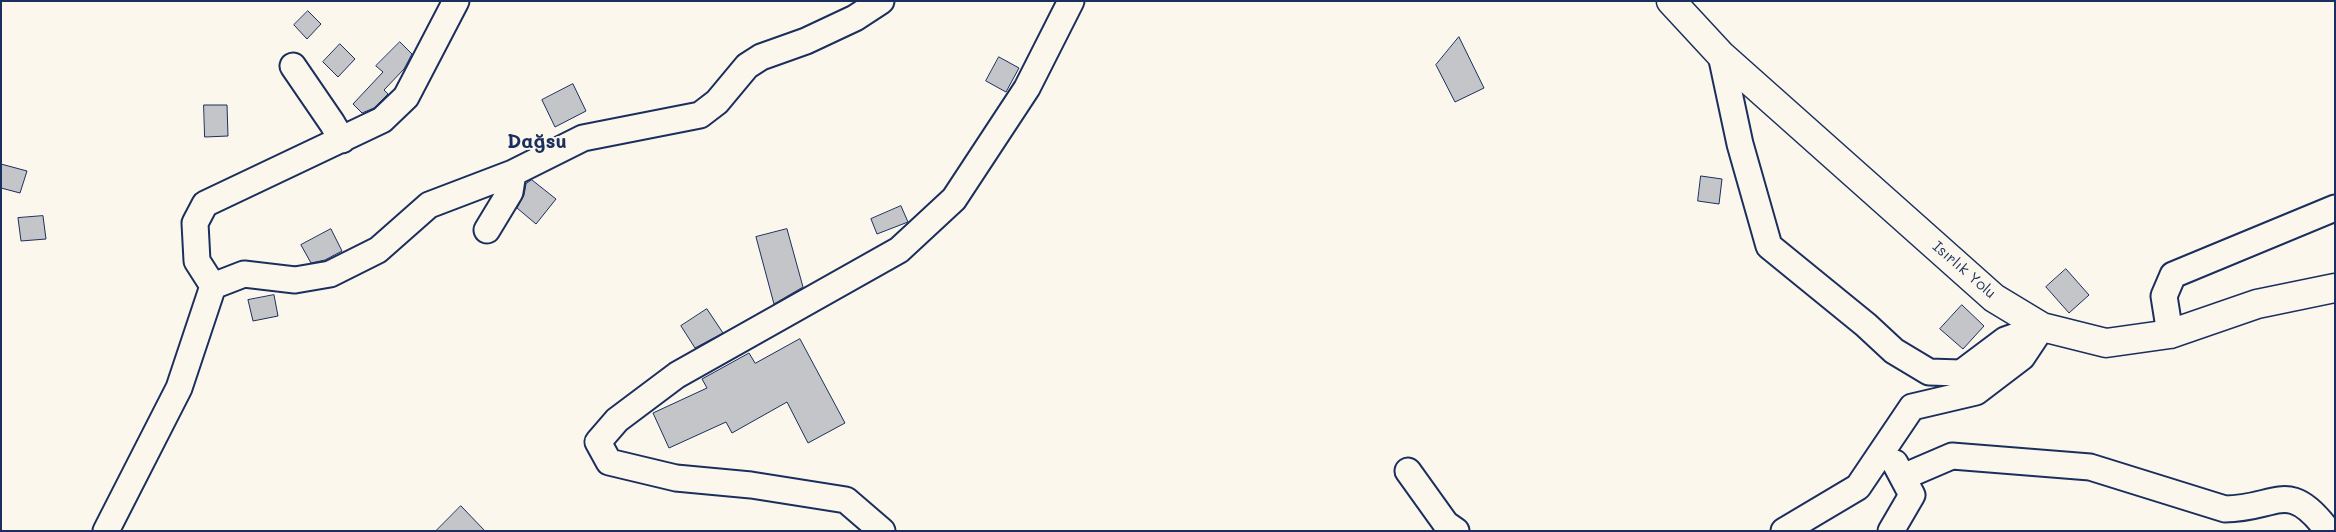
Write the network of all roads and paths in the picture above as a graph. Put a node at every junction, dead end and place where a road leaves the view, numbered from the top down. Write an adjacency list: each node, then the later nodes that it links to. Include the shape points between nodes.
1 (881, 1): 8 (street, via 855,18 761,57 747,66 717,102 700,115 583,138)
2 (1071, 1): 19 (street, via 1028,88 954,199 899,250 677,375 617,420 598,442 609,462 676,478 751,485 846,500)
3 (1671, 1): 5 (main road, Isırlık Yolu)
4 (446, 6): 7 (street, via 406,97 382,120)
5 (1721, 55): 13 (main road, Isırlık Yolu, via 1994,298); 13 (street, via 1740,144 1768,246 1822,292 1894,351 1929,372 1961,373 2005,340)
6 (293, 66): 7 (street)
7 (342, 140): 11 (street, via 205,204 195,224 196,260)
8 (513, 173): 10 (street, via 510,192); 11 (street, via 429,204 378,250 330,274 295,280 244,274)
9 (2335, 208): 14 (street, via 2173,275 2164,296)
10 (487, 230)
11 (213, 286): 18 (street, via 179,388)
12 (2335, 288): 14 (main road, Isırlık Yolu, via 2257,304)
13 (2042, 327): 14 (main road, Isırlık Yolu, via 2106,343); 15 (street, via 2022,357 1976,392 1912,407)
14 (2170, 334)
15 (1886, 446): 17 (street); 21 (street, via 1858,487)
16 (1408, 471): 20 (street, via 1446,524)
17 (1903, 477): 22 (street, via 1912,495); 23 (street, via 1952,456 2090,467 2225,509 2241,509 2282,498 2300,502)
18 (106, 531)
19 (882, 531)
20 (1456, 531)
21 (1784, 531)
22 (1891, 531)
23 (2328, 531)

